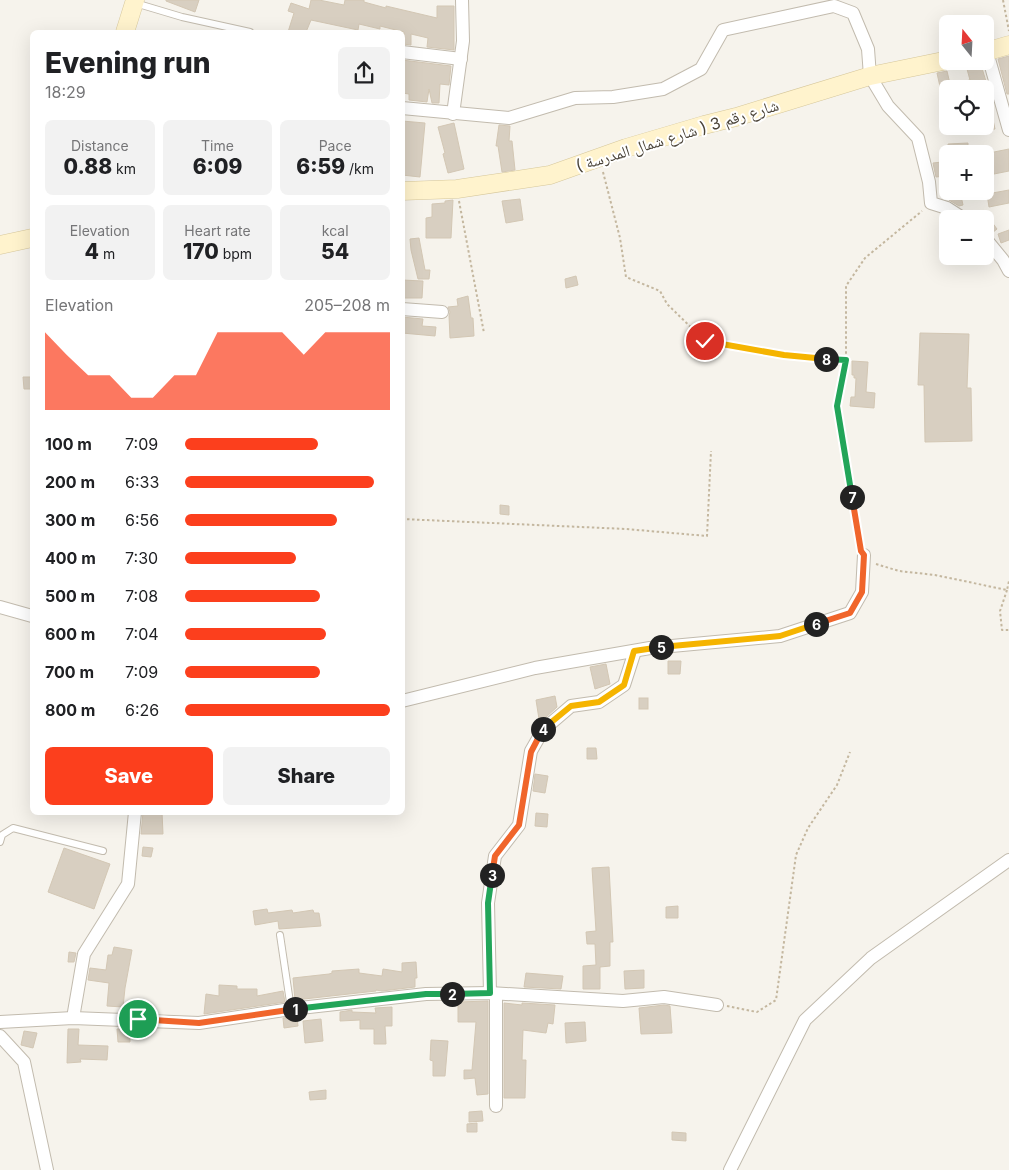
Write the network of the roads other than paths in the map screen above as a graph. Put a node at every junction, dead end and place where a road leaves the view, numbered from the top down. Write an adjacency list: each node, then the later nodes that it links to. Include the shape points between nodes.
1 (462, 0): 8 (street)
2 (134, 1): 3 (street); 4 (lane, via 182,17)
3 (126, 30)
4 (241, 30)
5 (1009, 45): 6 (street)
6 (994, 50)
7 (405, 52): 8 (street)
8 (461, 59): 13 (street)
9 (939, 62): 11 (street, شارع رقم 3 ( شارع شمال المدرسة ))
10 (991, 70): 14 (street)
11 (870, 76): 13 (street, via 868,49 853,14 834,6 723,30 701,69 662,89 613,97 575,98 509,118); 15 (street, شارع رقم 3 ( شارع شمال المدرسة ), via 599,157 550,175 457,189); 16 (street, via 888,106 918,138 931,203)
12 (405, 108): 13 (street)
13 (453, 114)
14 (1009, 130)
15 (405, 191)
16 (950, 210)
17 (30, 238): 18 (street)
18 (0, 245)
19 (994, 248): 20 (street)
20 (1009, 271)
21 (405, 309): 22 (street)
22 (442, 312)
23 (864, 555): 26 (street, via 862,592 850,613 780,636)
24 (0, 607): 25 (street)
25 (30, 615)
26 (634, 651): 27 (street, via 535,668); 33 (street, via 624,685 599,702 571,706 543,730 531,752 519,825 495,856 488,903)
27 (405, 700)
28 (135, 815): 36 (street, via 128,884 84,954)
29 (0, 842): 30 (lane, via 2,835 13,828)
30 (103, 851)
31 (1009, 860): 41 (street, via 871,958 805,1020)
32 (280, 935): 35 (lane)
33 (493, 993): 34 (street, via 623,1001 664,997); 35 (street, via 426,994); 39 (street)
34 (717, 1004)
35 (291, 1009): 36 (street, via 199,1023)
36 (73, 1018): 37 (street)
37 (0, 1022)
38 (0, 1036): 40 (street, via 24,1062)
39 (496, 1106)
40 (47, 1170)
41 (730, 1170)

